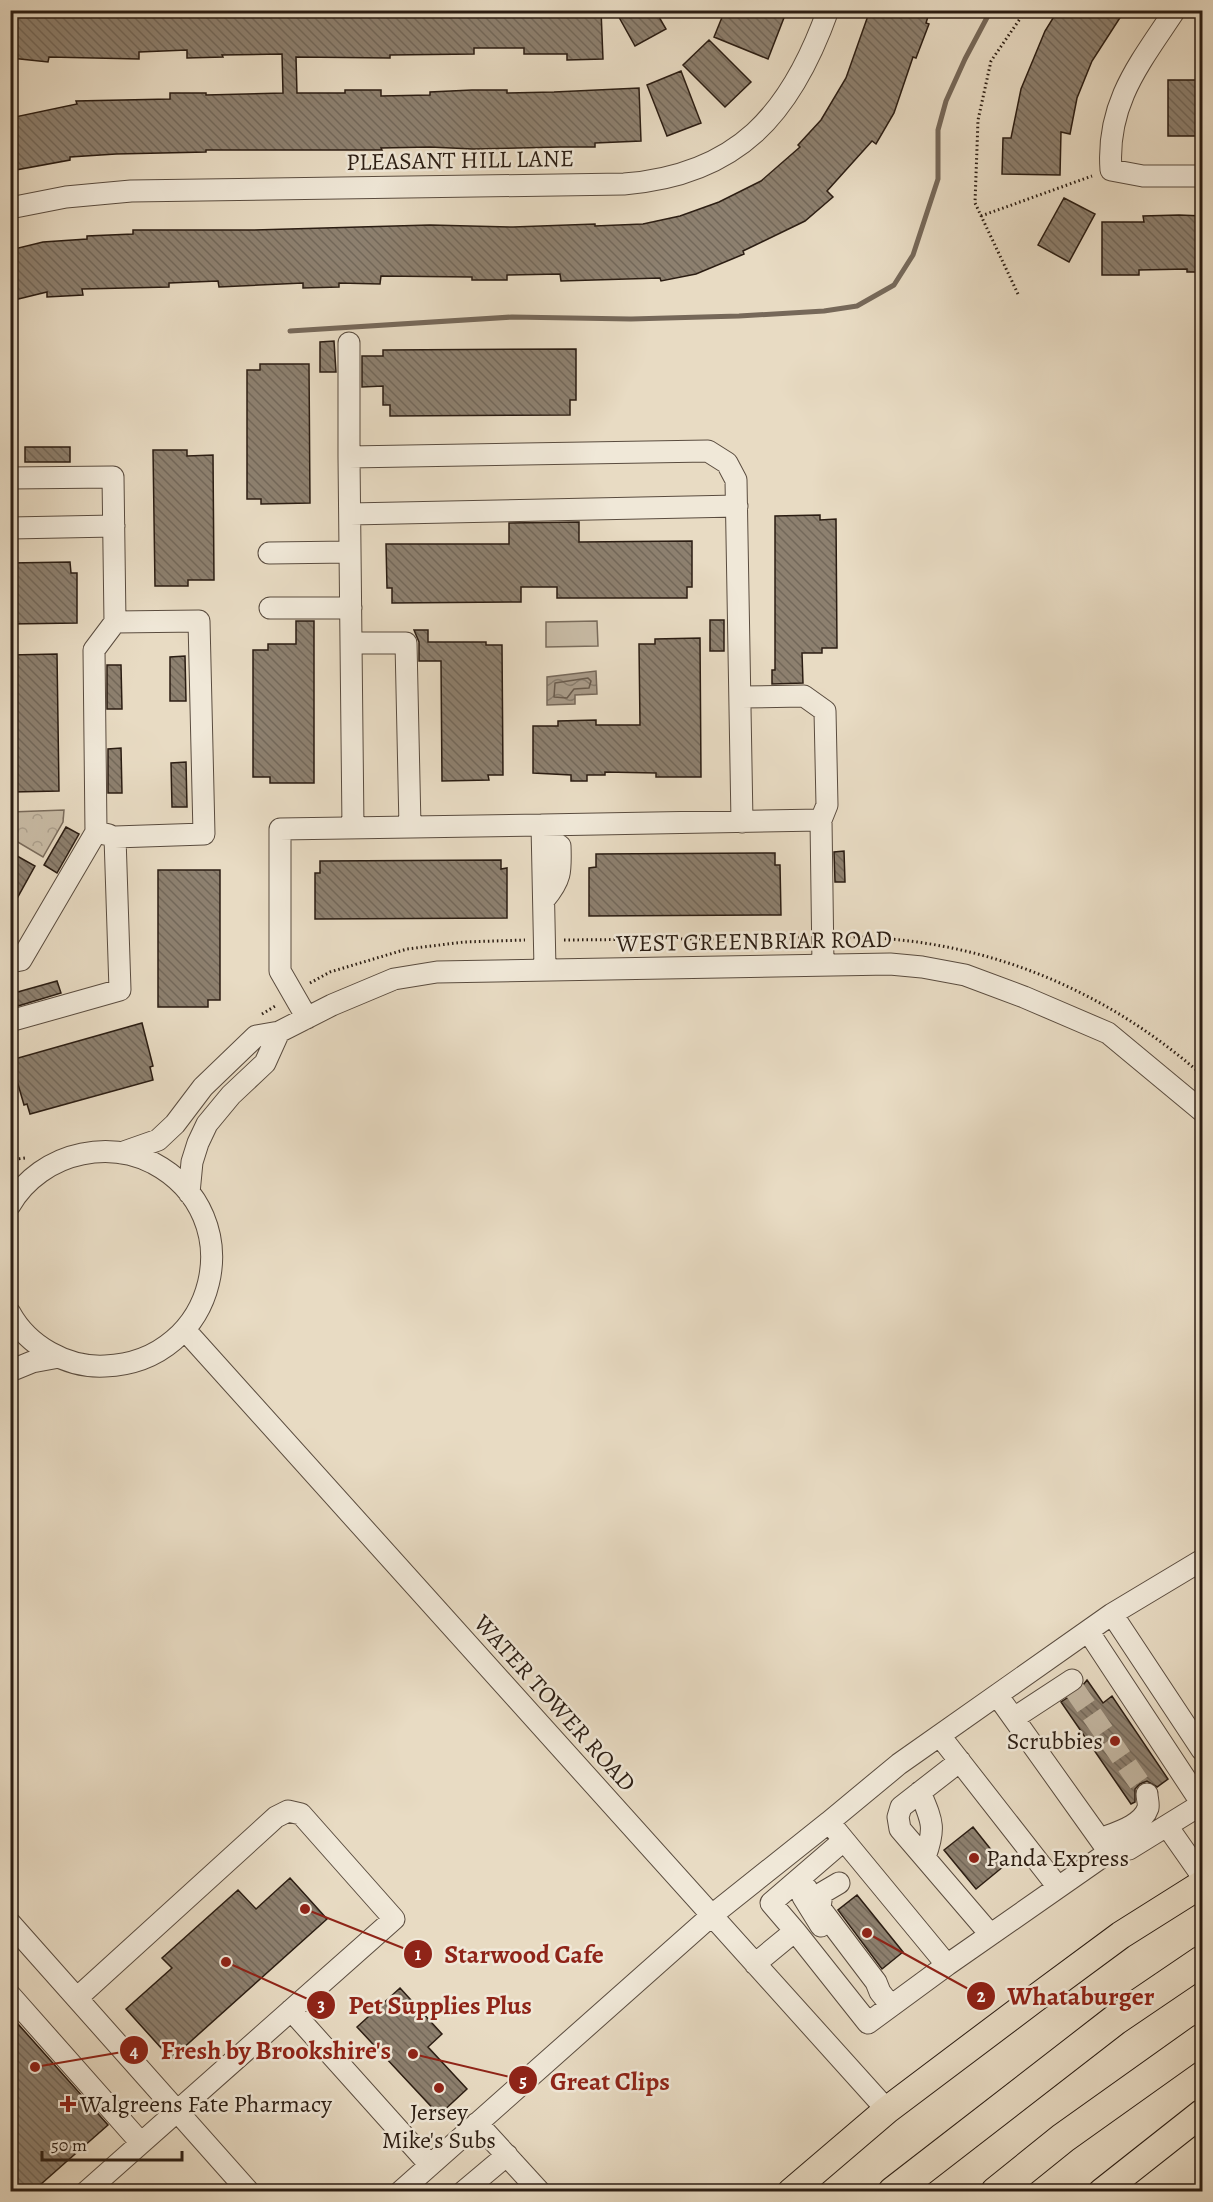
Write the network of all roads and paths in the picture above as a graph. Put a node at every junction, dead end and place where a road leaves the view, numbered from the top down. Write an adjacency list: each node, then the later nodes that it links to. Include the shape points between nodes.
1 (828, 10): 6 (street, PLEASANT HILL LANE, via 791,92 765,124 713,162 673,177 624,184 131,191 66,197)
2 (1026, 10): 7 (path, via 991,61 980,108 975,203)
3 (1174, 10): 4 (street, via 1121,97 1110,139)
4 (1111, 170): 5 (street, via 1143,176); 7 (path)
5 (1203, 176)
6 (10, 208)
7 (981, 216): 8 (path)
8 (1018, 294)
9 (349, 343): 10 (street)
10 (350, 457): 12 (street, via 708,452 727,463 736,480); 13 (street)
11 (10, 478): 14 (street, via 113,477)
12 (737, 506): 13 (street); 22 (street)
13 (350, 514): 16 (street)
14 (114, 526): 15 (street); 20 (street)
15 (10, 528)
16 (350, 552): 17 (street); 19 (street)
17 (269, 553)
18 (270, 608): 19 (street)
19 (351, 608): 21 (street)
20 (115, 622): 28 (street, via 94,650); 28 (street, via 199,621 204,834)
21 (351, 643): 25 (street, via 406,643); 26 (street)
22 (741, 697): 23 (street, via 804,696 825,711 826,805); 24 (street)
23 (821, 820): 24 (street); 29 (street)
24 (742, 822): 27 (street)
25 (410, 827): 26 (street); 27 (street)
26 (353, 828): 34 (street, via 280,829 280,971)
27 (542, 830): 30 (street)
28 (106, 834): 31 (street, via 21,960); 37 (street, via 120,990)
29 (823, 937): 30 (path); 32 (street); 39 (path, via 922,942 981,953 1020,967 1103,1004 1149,1032)
30 (544, 940): 33 (street); 34 (path, via 482,941 407,949 330,972)
31 (10, 962)
32 (823, 965): 33 (street, WEST GREENBRIAR ROAD); 40 (street, WEST GREENBRIAR ROAD, via 922,967 965,975 1024,997 1108,1033)
33 (545, 969): 36 (street, WEST GREENBRIAR ROAD, via 437,972 394,979)
34 (293, 994): 35 (path); 36 (street)
35 (262, 1014)
36 (307, 1018): 38 (street, WEST GREENBRIAR ROAD)
37 (10, 1021)
38 (279, 1032): 41 (street, WEST GREENBRIAR ROAD, via 256,1036 246,1044 158,1140); 45 (street, via 265,1063 207,1124 192,1162)
39 (1203, 1076)
40 (1203, 1110)
41 (121, 1153): 43 (street, via 91,1152 56,1163); 45 (street, via 163,1169)
42 (10, 1160): 43 (path, via 25,1158)
43 (37, 1163): 44 (street); 46 (street)
44 (10, 1177)
45 (189, 1193): 48 (street, via 206,1223 212,1258 207,1293)
46 (10, 1205)
47 (10, 1313): 49 (street, via 35,1342)
48 (185, 1330): 49 (street, via 164,1348 132,1363 98,1367); 72 (street, WATER TOWER ROAD)
49 (58, 1356): 50 (street)
50 (10, 1371)
51 (1203, 1560): 52 (street)
52 (1112, 1614): 53 (street); 58 (street)
53 (1088, 1631): 54 (street); 62 (street)
54 (1063, 1649): 55 (street); 56 (street, via 1073,1684)
55 (997, 1695): 56 (street); 57 (street)
56 (1014, 1718): 66 (street)
57 (940, 1736): 59 (street); 63 (street)
58 (1203, 1750)
59 (960, 1761): 60 (street); 71 (street)
60 (920, 1792): 67 (street, via 933,1836); 67 (street, via 901,1807 898,1817 900,1829)
61 (1147, 1794): 66 (street, via 1149,1807 1142,1818)
62 (1202, 1804): 64 (street)
63 (829, 1822): 65 (street); 72 (street)
64 (1167, 1826): 66 (street, via 1129,1849); 68 (street)
65 (843, 1841): 69 (street); 74 (street, via 771,1903)
66 (1104, 1845): 71 (street)
67 (925, 1857): 75 (street)
68 (1203, 1876)
69 (843, 1882): 78 (street); 81 (street, via 822,1893 820,1908); 81 (street, via 803,1897 822,1929 868,1988)
70 (1203, 1884): 85 (main road, via 1121,1935)
71 (1058, 1887): 75 (street)
72 (711, 1916): 77 (street, WATER TOWER ROAD); 87 (street)
73 (10, 1923): 80 (street)
74 (795, 1931): 77 (street); 81 (street, via 868,2023)
75 (990, 1934): 78 (street)
76 (1203, 1961): 97 (highway, via 1115,2020)
77 (755, 1964): 85 (street, WATER TOWER ROAD)
78 (947, 1965): 81 (street)
79 (10, 1995): 88 (street)
80 (77, 1998): 82 (street, via 276,1817 288,1811 301,1814 394,1919); 84 (street)
81 (886, 1999)
82 (291, 2010): 84 (street); 90 (street)
83 (1203, 2039): 98 (highway)
84 (177, 2110): 88 (street); 93 (street)
85 (887, 2110): 96 (main road)
86 (1203, 2113): 99 (main road)
87 (477, 2122): 89 (street); 90 (street)
88 (141, 2143): 92 (street)
89 (507, 2155): 94 (street); 95 (street)
90 (430, 2165): 91 (street)
91 (402, 2191)
92 (86, 2192)
93 (249, 2192)
94 (463, 2192)
95 (540, 2192)
96 (791, 2192)
97 (893, 2192)
98 (996, 2192)
99 (1102, 2192)

